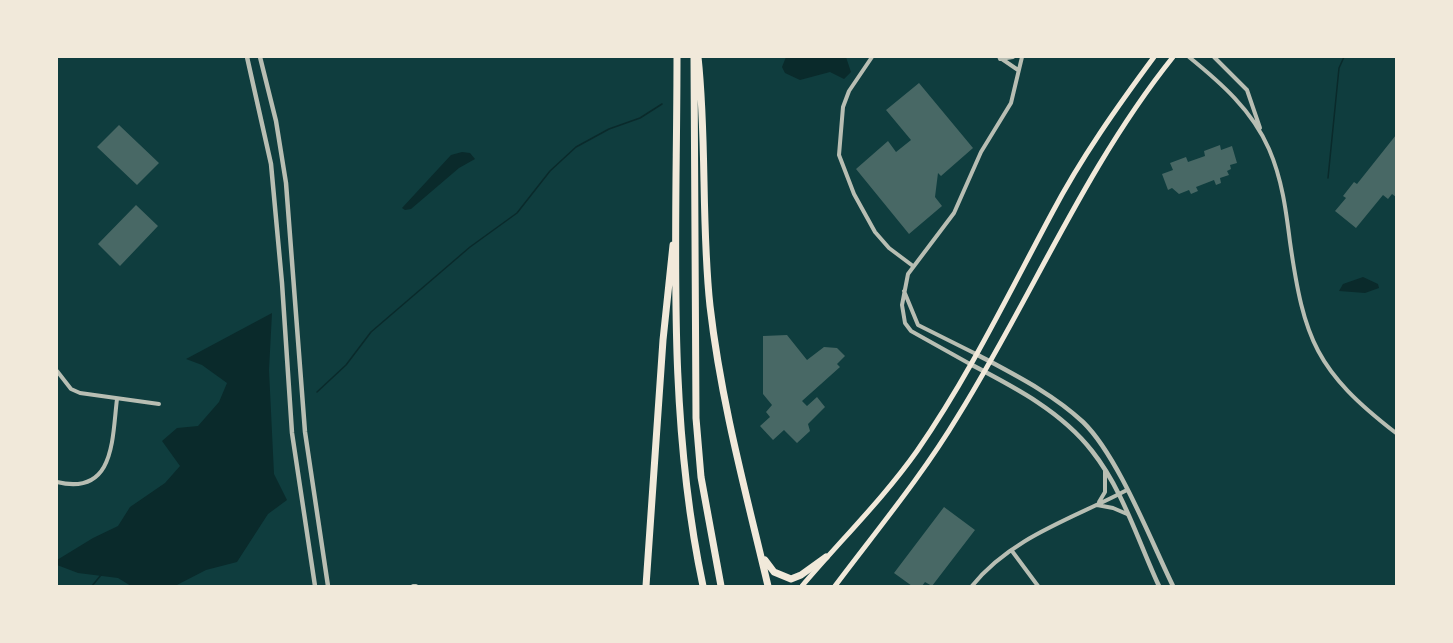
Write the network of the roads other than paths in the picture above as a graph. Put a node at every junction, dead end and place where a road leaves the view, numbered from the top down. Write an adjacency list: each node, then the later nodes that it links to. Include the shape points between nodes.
1 (247, 57): 36 (street, via 273,182 292,433)
2 (260, 57): 37 (street, via 285,172 305,432)
3 (677, 57): 16 (highway)
4 (694, 57): 40 (highway, via 696,408 701,477)
5 (698, 57): 33 (highway, via 704,108 710,308 728,424)
6 (872, 57): 17 (street, via 843,107 839,155 875,232 888,248)
7 (1013, 57): 13 (street)
8 (1022, 57): 14 (street)
9 (1154, 57): 19 (main road, via 1101,130)
10 (1173, 57): 20 (main road, via 1133,110 1093,174)
11 (1189, 57): 15 (street, via 1237,99)
12 (1214, 57): 15 (street, via 1247,90)
13 (999, 58): 14 (street)
14 (1018, 70): 17 (street, via 1011,103 981,152 954,213)
15 (1261, 132): 26 (street, via 1284,192 1297,292 1310,336 1341,386)
16 (677, 210): 38 (highway, via 663,340); 39 (highway, via 680,432 690,520)
17 (913, 266): 18 (street)
18 (904, 290): 19 (street, via 918,325); 21 (street, via 904,316 911,331)
19 (976, 354): 20 (street); 21 (main road)
20 (990, 361): 23 (main road); 29 (street, via 1044,391 1085,424)
21 (970, 364): 23 (street); 35 (main road, via 917,450)
22 (57, 371): 24 (street, via 71,389)
23 (984, 371): 27 (street, via 1060,419); 43 (main road, via 920,473)
24 (117, 399): 25 (street); 28 (street, via 104,471 88,483 73,486)
25 (159, 404)
26 (1396, 433)
27 (1105, 470): 30 (street); 31 (street, via 1106,492)
28 (57, 482)
29 (1127, 490): 30 (street); 47 (street)
30 (1118, 495): 31 (street); 32 (street)
31 (1096, 505): 32 (street); 34 (street, via 1047,528)
32 (1127, 514): 46 (street)
33 (759, 547): 35 (highway, via 767,565 782,578 801,575); 41 (highway)
34 (1012, 551): 44 (street); 45 (street)
35 (826, 557): 42 (main road)
36 (315, 586)
37 (328, 586)
38 (646, 586)
39 (703, 586)
40 (721, 586)
41 (768, 586)
42 (802, 586)
43 (836, 586)
44 (972, 586)
45 (1038, 586)
46 (1159, 586)
47 (1173, 586)

